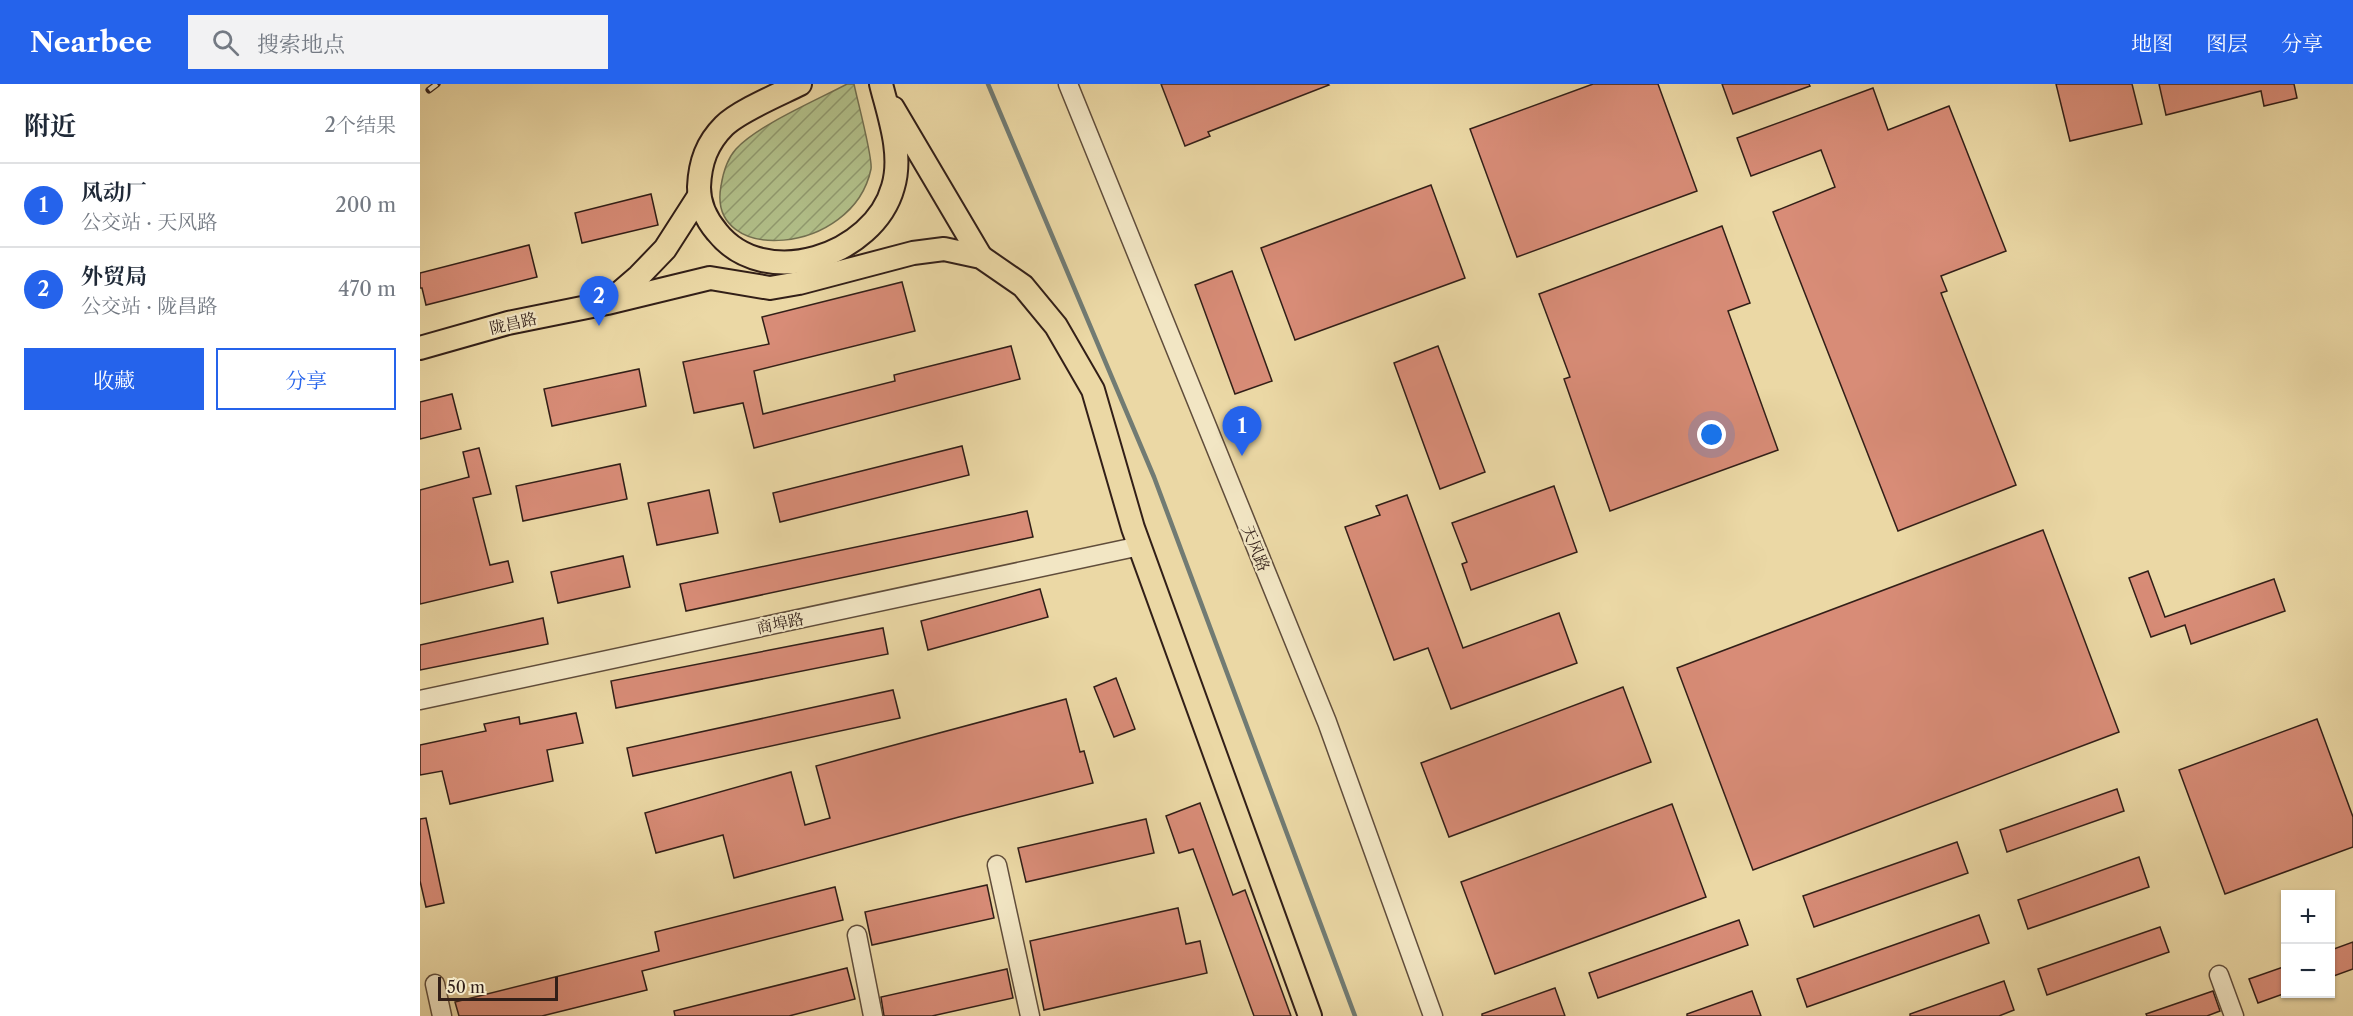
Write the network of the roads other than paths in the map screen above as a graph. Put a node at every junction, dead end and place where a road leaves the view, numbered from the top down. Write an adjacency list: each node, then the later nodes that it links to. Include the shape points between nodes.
1 (800, 84): 4 (main road, via 726,124 709,144 699,169)
2 (1068, 84): 20 (street, 天风路, via 1327,722)
3 (882, 86): 5 (main road, via 896,157 894,186 882,213 863,235 838,250 803,261); 6 (main road)
4 (699, 196): 5 (main road, via 708,221 724,242); 8 (main road, via 665,249)
5 (747, 256): 7 (main road)
6 (981, 257): 7 (main road, via 944,249 913,253 770,288); 10 (main road, via 1023,286 1056,326 1093,390)
7 (710, 278): 8 (main road, 陇昌路)
8 (607, 303): 9 (main road, 陇昌路, via 508,323)
9 (420, 348)
10 (1140, 546): 11 (street, 商埠路); 19 (main road)
11 (420, 700)
12 (998, 866): 18 (street)
13 (857, 935): 17 (street)
14 (2219, 975): 21 (street)
15 (435, 984): 16 (street)
16 (442, 1016)
17 (871, 1016)
18 (1030, 1016)
19 (1311, 1016)
20 (1433, 1016)
21 (2234, 1016)

